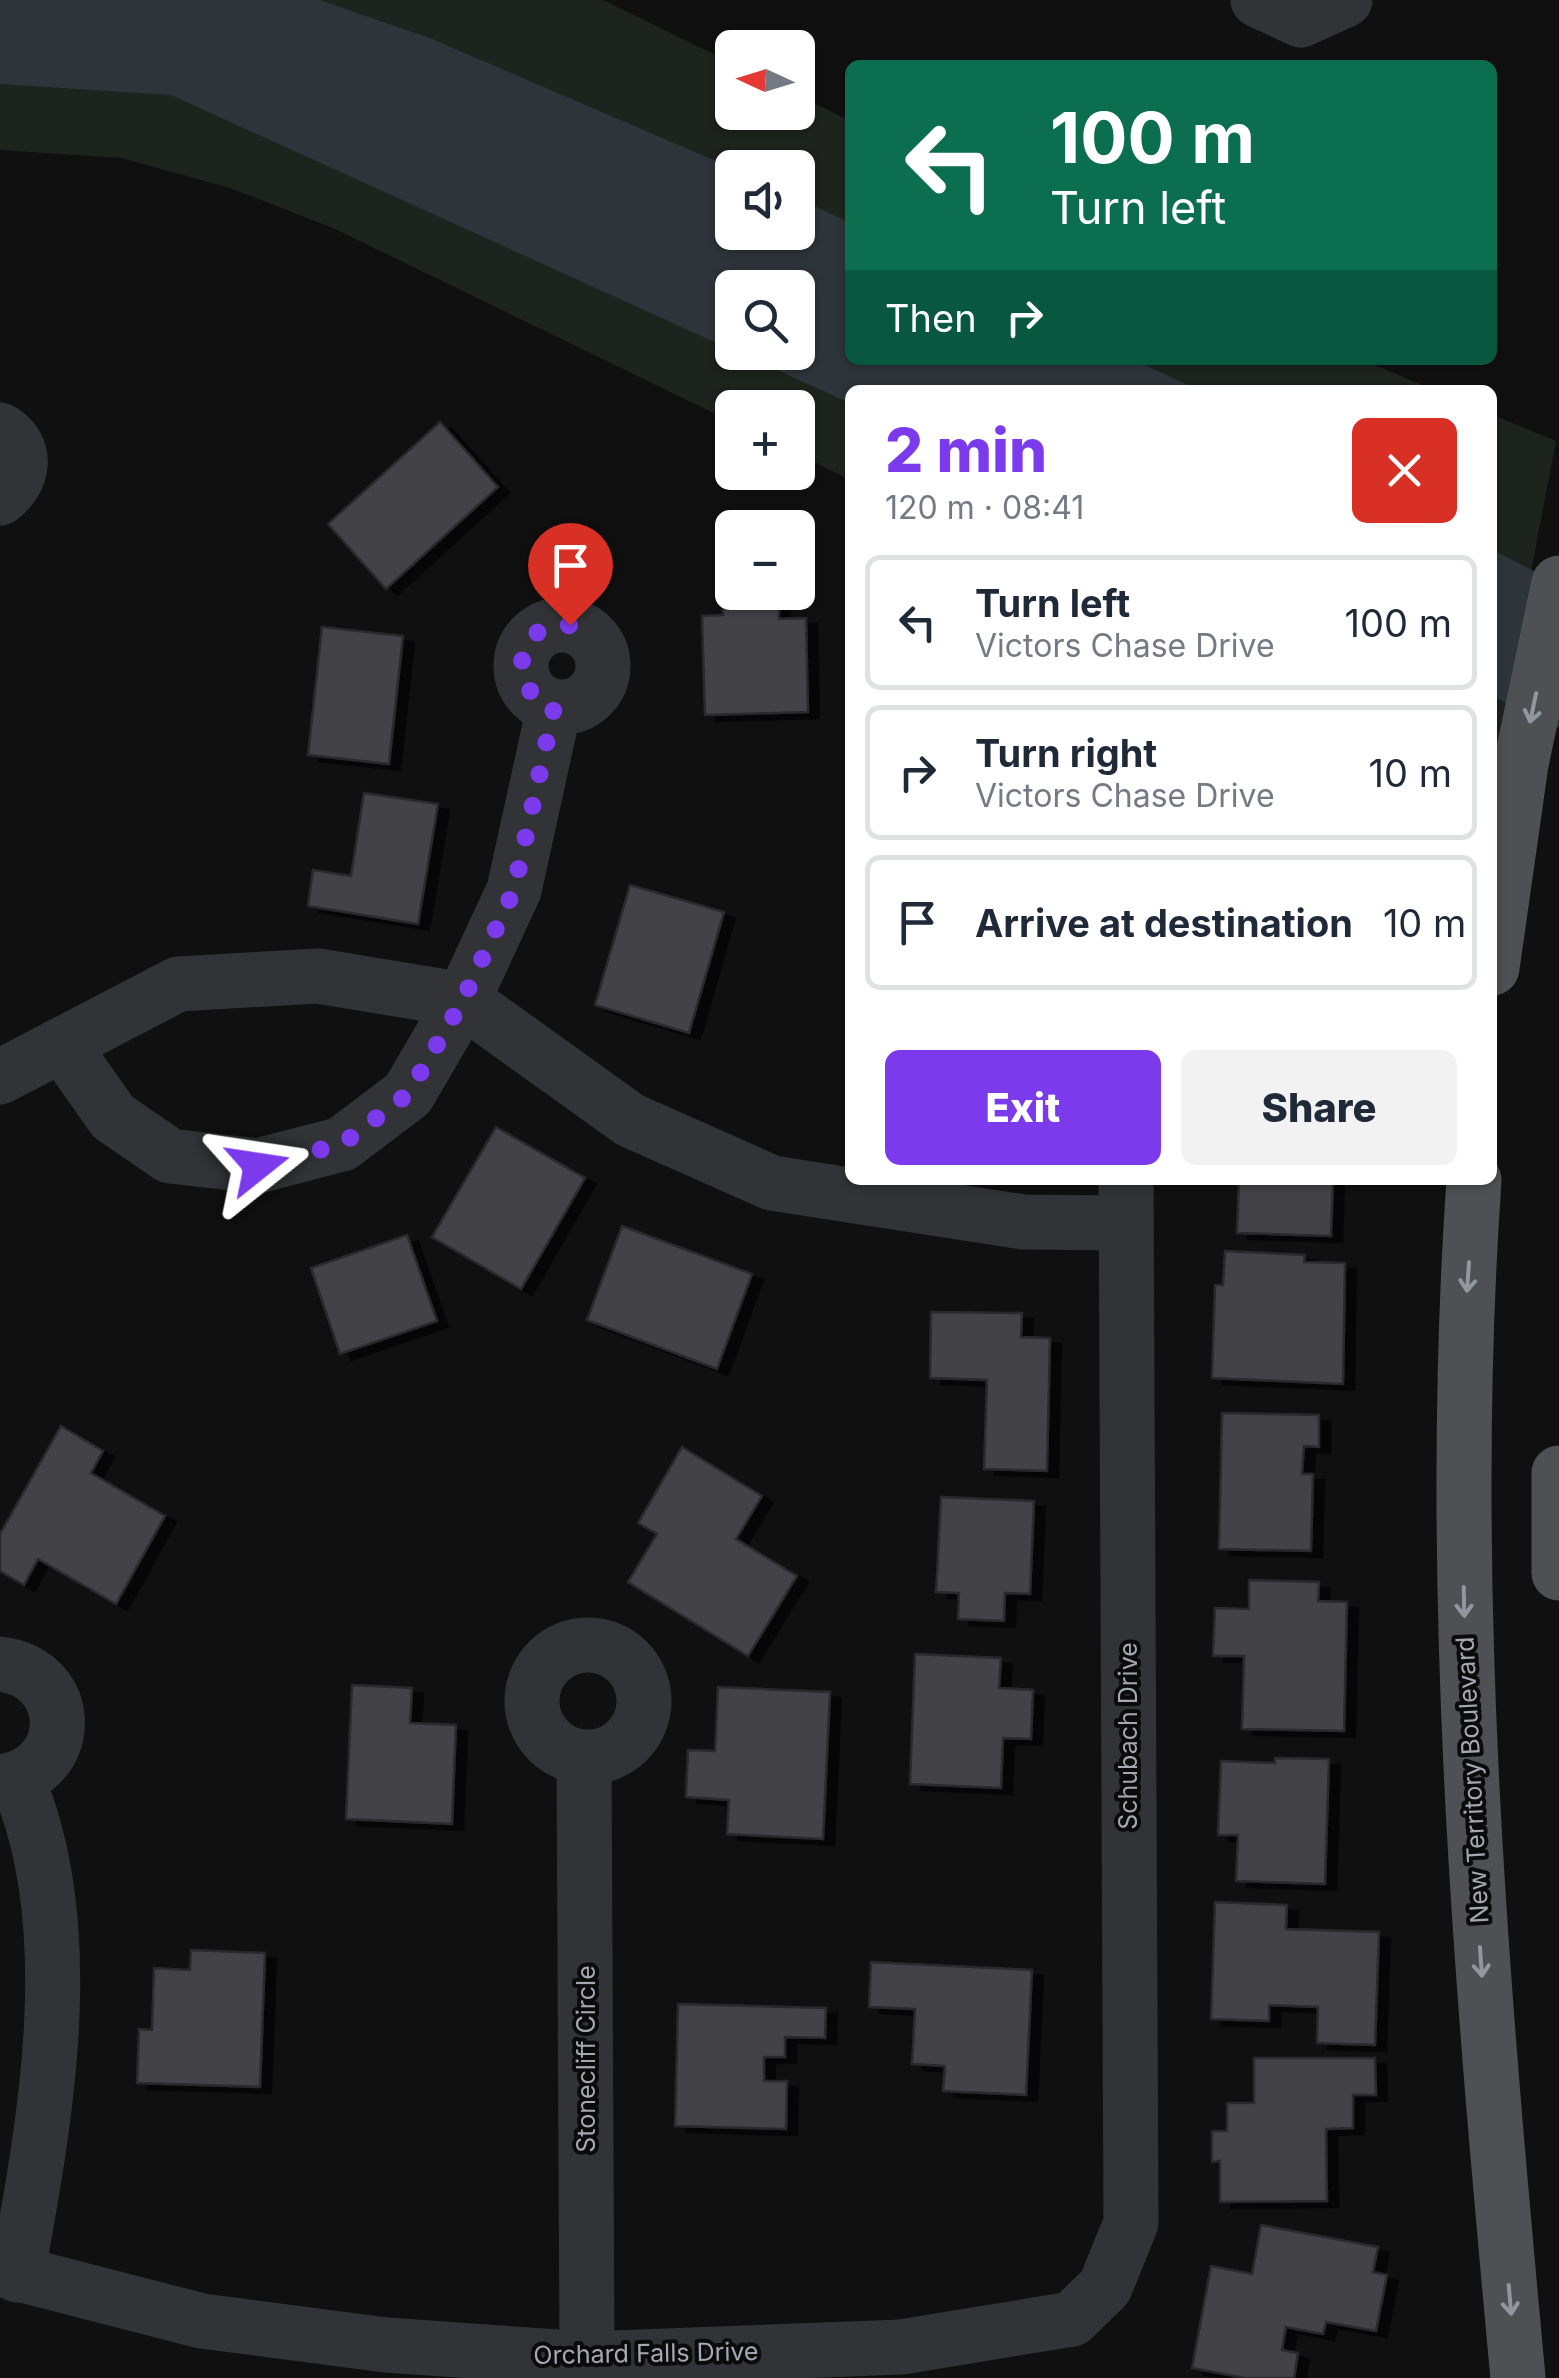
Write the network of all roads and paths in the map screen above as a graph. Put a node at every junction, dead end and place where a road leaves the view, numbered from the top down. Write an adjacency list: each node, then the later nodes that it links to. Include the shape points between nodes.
1 (1258, 0): 2 (street, via 1300,20)
2 (1335, 6)
3 (0, 430): 4 (street, via 22,462 20,477)
4 (0, 498)
5 (1559, 583): 7 (main road, one-way to 7)
6 (554, 708): 8 (street, via 514,890)
7 (1497, 934)
8 (463, 1000): 9 (street, via 318,976 178,984); 9 (street, via 408,1094 342,1144 258,1166 170,1156 113,1117); 12 (street, via 630,1120 772,1183 1023,1222)
9 (63, 1046): 10 (street)
10 (0, 1077)
11 (1474, 1185): 21 (main road, New Territory Boulevard, one-way to 21, via 1461,1379 1464,1610 1488,2069)
12 (1126, 1201): 19 (street, Schubach Drive, via 1131,2223)
13 (1559, 1473): 14 (main road)
14 (1559, 1572)
15 (0, 1664): 17 (street, via 26,1670 44,1684 58,1728 38,1768)
16 (584, 1758): 20 (street, Stonecliff Circle)
17 (8, 1781): 18 (street, via 35,1822 54,1972 46,2118)
18 (9, 2272): 20 (street, Orchard Falls Drive, via 202,2322 386,2345)
19 (1105, 2286): 20 (street, Orchard Falls Drive, via 1072,2320 901,2347)
20 (587, 2359)
21 (1518, 2378)

